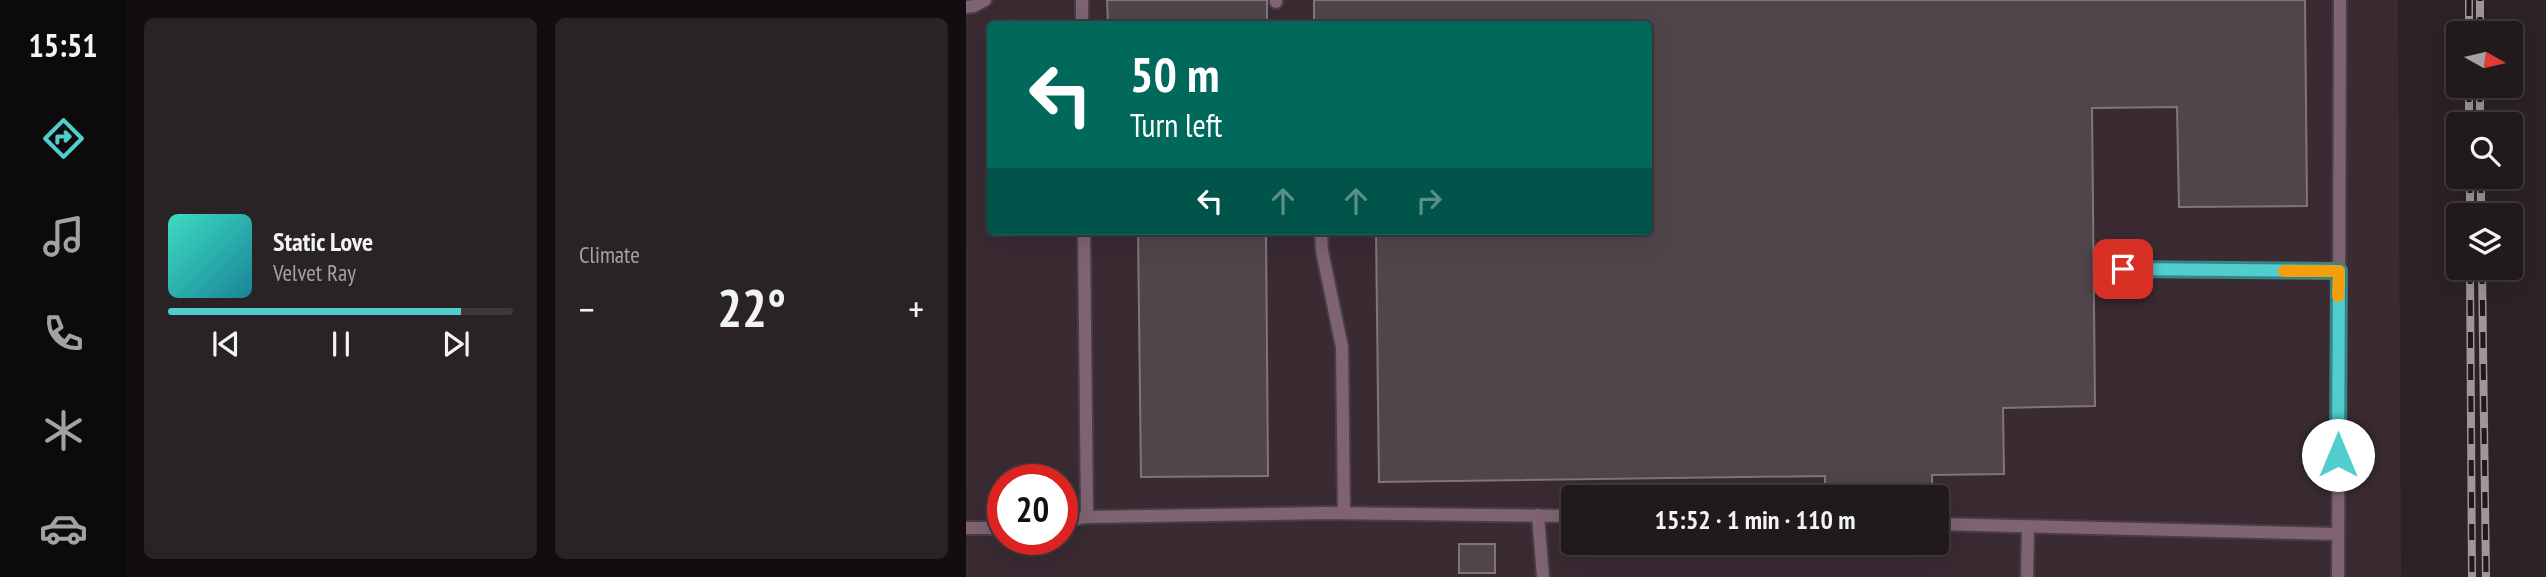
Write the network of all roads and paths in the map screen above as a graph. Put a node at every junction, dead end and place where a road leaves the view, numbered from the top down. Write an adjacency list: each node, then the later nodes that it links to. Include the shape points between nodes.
1 (985, 0): 4 (lane)
2 (1082, 0): 5 (lane)
3 (2340, 0): 9 (lane)
4 (966, 7)
5 (1082, 21)
6 (1084, 235): 13 (lane)
7 (1321, 235): 10 (lane, via 1342,347)
8 (2123, 269): 9 (lane)
9 (2339, 271): 19 (lane)
10 (1344, 513): 11 (lane); 13 (lane)
11 (1538, 515): 12 (lane); 20 (lane)
12 (1561, 516)
13 (1087, 517): 14 (lane)
14 (1078, 518)
15 (1949, 524): 17 (lane)
16 (987, 527): 18 (lane)
17 (2028, 527): 19 (lane); 21 (lane)
18 (966, 528)
19 (2337, 534): 22 (lane)
20 (1543, 577)
21 (2027, 577)
22 (2338, 577)

